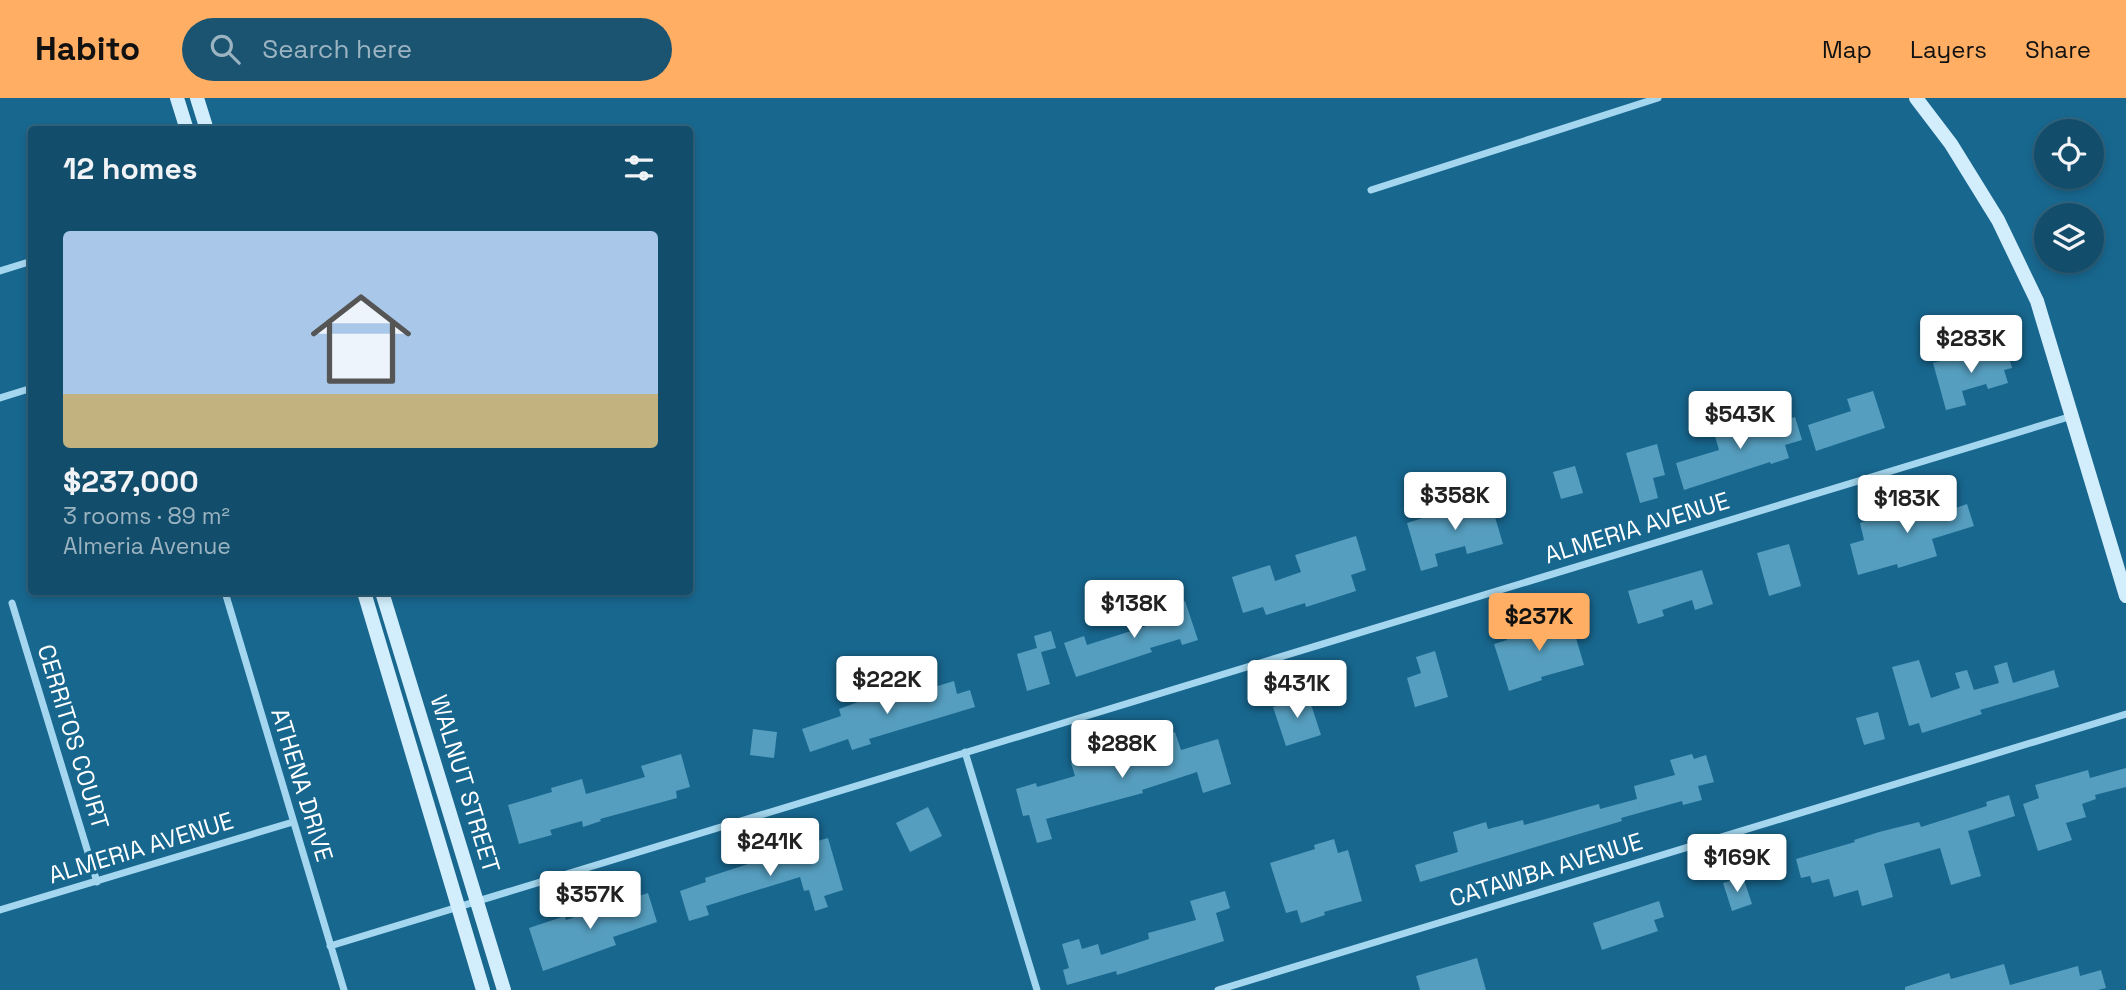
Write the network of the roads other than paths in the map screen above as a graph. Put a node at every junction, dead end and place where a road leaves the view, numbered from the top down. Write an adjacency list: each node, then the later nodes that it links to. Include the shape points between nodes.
1 (177, 98): 5 (street)
2 (197, 98): 6 (street)
3 (1658, 98): 7 (street)
4 (1916, 98): 12 (street, via 1998,220 2037,301)
5 (186, 126)
6 (206, 126)
7 (1371, 191)
8 (28, 262): 9 (street)
9 (0, 271)
10 (28, 389): 11 (street)
11 (0, 398)
12 (2072, 416): 16 (street); 19 (street, ALMERIA AVENUE)
13 (226, 595): 20 (street, ATHENA DRIVE)
14 (365, 595): 23 (street, WALNUT STREET)
15 (383, 595): 22 (street, WALNUT STREET)
16 (2126, 596)
17 (12, 603): 21 (street, CERRITOS COURT)
18 (2126, 714): 30 (street, CATAWBA AVENUE)
19 (965, 752): 22 (street, ALMERIA AVENUE); 29 (street)
20 (293, 822): 21 (street, ALMERIA AVENUE); 25 (street, ATHENA DRIVE)
21 (97, 882): 24 (street, ALMERIA AVENUE)
22 (477, 901): 23 (street, ALMERIA AVENUE); 28 (street, WALNUT STREET)
23 (459, 907): 25 (street, ALMERIA AVENUE); 27 (street, WALNUT STREET)
24 (0, 911)
25 (330, 946): 26 (street, ATHENA DRIVE)
26 (344, 990)
27 (483, 990)
28 (504, 990)
29 (1037, 990)
30 (1218, 990)

